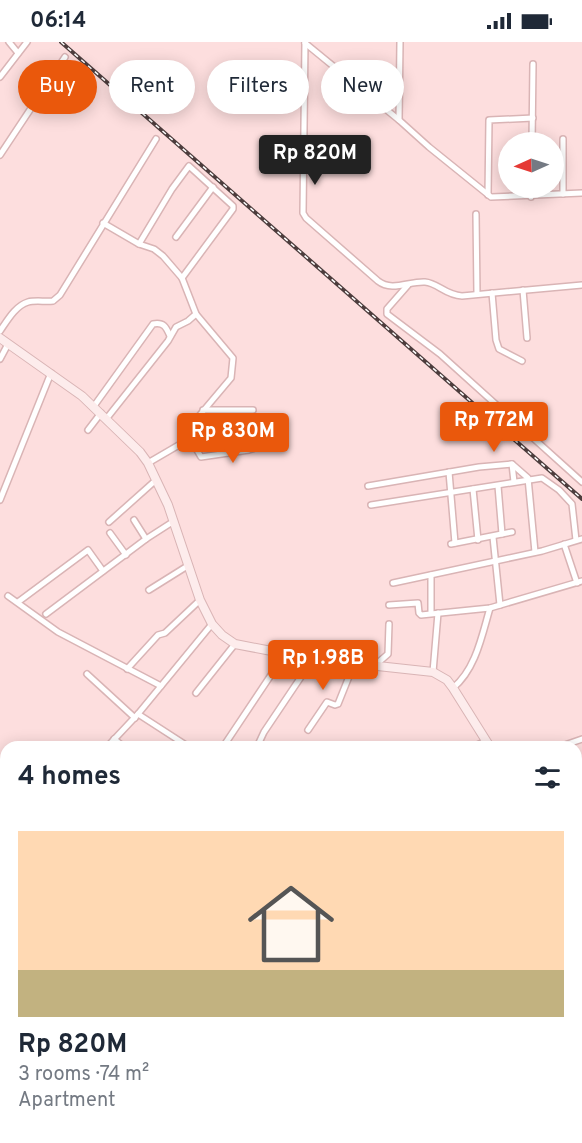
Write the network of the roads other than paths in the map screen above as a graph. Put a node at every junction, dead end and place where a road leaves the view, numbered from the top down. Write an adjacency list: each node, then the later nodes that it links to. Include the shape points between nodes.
1 (9, 42): 5 (street)
2 (27, 42): 5 (street)
3 (305, 42): 10 (street); 24 (street, via 304,216 384,285)
4 (400, 42): 10 (street)
5 (18, 53): 8 (street)
6 (65, 57): 13 (street)
7 (533, 64): 9 (street)
8 (0, 77)
9 (532, 118): 11 (street); 17 (street, via 489,120)
10 (399, 120): 17 (street)
11 (532, 132)
12 (156, 139): 20 (street)
13 (0, 155)
14 (213, 187): 21 (street); 22 (street, via 188,167); 23 (street, via 233,209)
15 (582, 193): 16 (street)
16 (564, 194)
17 (488, 195): 18 (street)
18 (498, 198)
19 (476, 214): 28 (street)
20 (103, 223): 22 (street); 30 (street, via 57,299 24,304)
21 (176, 237)
22 (139, 244): 23 (street, via 163,256)
23 (182, 278): 29 (street)
24 (408, 285): 28 (street, via 425,282 454,295); 52 (street, via 387,314 440,354)
25 (582, 285): 26 (street)
26 (523, 290): 27 (street); 33 (street)
27 (492, 293): 28 (street); 36 (street, via 496,335); 37 (street, via 499,350)
28 (477, 294)
29 (196, 314): 31 (street); 40 (street, via 233,358 231,378)
30 (0, 331)
31 (170, 336): 39 (street, via 165,325 153,324); 42 (street)
32 (0, 338): 34 (street)
33 (527, 338)
34 (8, 344): 35 (street); 38 (street)
35 (0, 359)
36 (505, 360)
37 (522, 361)
38 (51, 373): 39 (street); 57 (street)
39 (94, 406): 42 (street)
40 (203, 410): 41 (street); 45 (street, via 197,433)
41 (254, 410)
42 (104, 416): 44 (street); 46 (street)
43 (262, 426): 45 (street, via 262,433 255,435 255,447 249,450 201,457)
44 (88, 430)
45 (190, 438): 46 (street)
46 (148, 464): 50 (street)
47 (512, 464): 48 (street); 49 (street); 51 (street)
48 (449, 472): 53 (street); 56 (street)
49 (528, 478): 51 (street); 67 (street, via 545,478 571,502); 70 (street)
50 (156, 480): 60 (street); 61 (street)
51 (514, 482): 54 (street)
52 (582, 482)
53 (368, 486)
54 (498, 486): 55 (street); 64 (street)
55 (474, 489): 56 (street); 68 (street)
56 (450, 493): 58 (street); 68 (street, via 453,543)
57 (0, 500)
58 (371, 505)
59 (134, 520): 66 (street)
60 (174, 521): 66 (street); 73 (street)
61 (109, 522)
62 (512, 532): 64 (street)
63 (110, 533): 71 (street)
64 (502, 534): 65 (street)
65 (493, 537): 68 (street); 72 (street)
66 (146, 539): 71 (street)
67 (579, 539): 69 (street)
68 (478, 540)
69 (564, 544): 70 (street); 76 (street)
70 (535, 552): 72 (street)
71 (126, 555): 74 (street)
72 (496, 561): 75 (street); 83 (street)
73 (189, 565): 78 (street); 80 (street)
74 (103, 571): 81 (street, via 88,550); 86 (street)
75 (431, 575): 77 (street); 85 (street)
76 (579, 582): 83 (street)
77 (393, 583)
78 (149, 590)
79 (8, 596): 81 (street)
80 (200, 600): 87 (street); 94 (street, via 158,635)
81 (18, 602): 94 (street, via 58,632)
82 (389, 605): 85 (street, via 418,603 420,614)
83 (500, 605): 84 (street)
84 (490, 608): 85 (street); 98 (street, via 467,675)
85 (434, 613): 95 (street)
86 (46, 614)
87 (212, 624): 89 (street); 97 (street)
88 (389, 624): 93 (street, via 388,654)
89 (235, 644): 90 (street); 99 (street)
90 (285, 654): 91 (street); 104 (street)
91 (313, 659): 92 (street); 105 (street)
92 (354, 663): 93 (street); 101 (street, via 338,705 327,702)
93 (378, 666): 95 (street)
94 (127, 669): 97 (street)
95 (434, 672): 98 (street)
96 (87, 674): 100 (street)
97 (161, 686): 100 (street)
98 (453, 688): 106 (street)
99 (196, 693)
100 (136, 716): 102 (street); 103 (street)
101 (308, 730)
102 (114, 740)
103 (179, 741)
104 (227, 741)
105 (260, 741)
106 (486, 741)

